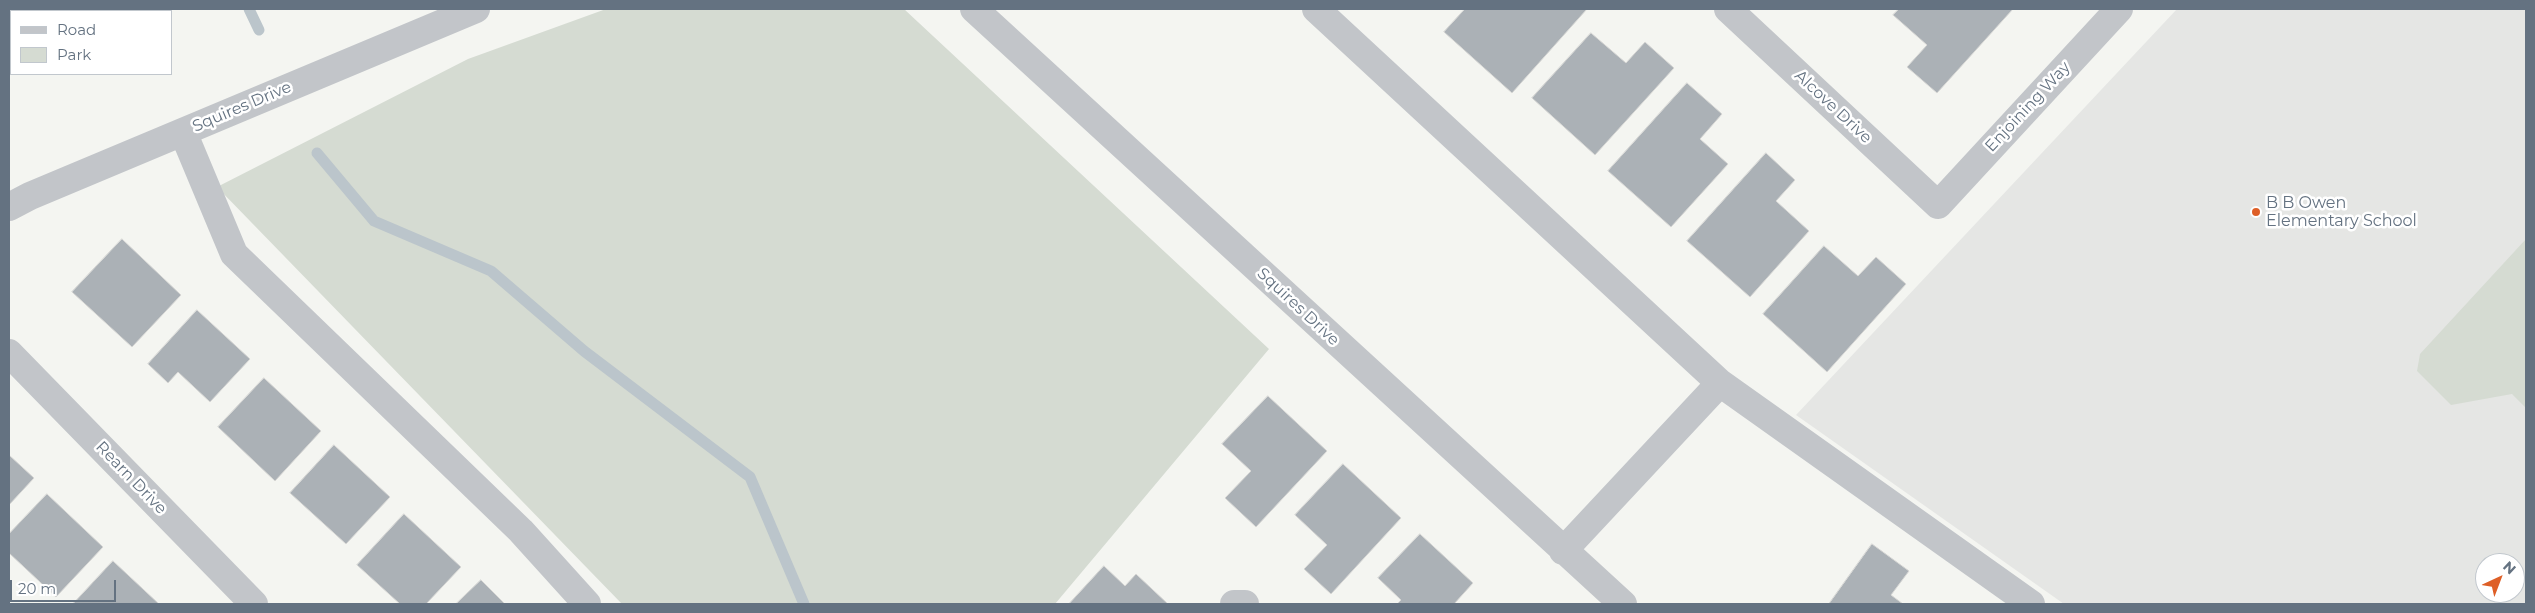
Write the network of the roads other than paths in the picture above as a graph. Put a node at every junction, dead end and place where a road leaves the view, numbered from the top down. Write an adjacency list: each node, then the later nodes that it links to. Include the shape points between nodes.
1 (476, 9): 6 (street, Squires Drive)
2 (974, 9): 11 (street, Squires Drive)
3 (1316, 9): 10 (street)
4 (1728, 9): 7 (street, Alcove Drive)
5 (2119, 9): 7 (street, Enjoining Way)
6 (182, 132): 8 (street, Squires Drive, via 30,196); 13 (street, via 234,254 521,531)
7 (1938, 205)
8 (9, 208)
9 (9, 352): 12 (street, Rearn Drive)
10 (1720, 383): 11 (street); 17 (street)
11 (1563, 551): 16 (street, Squires Drive)
12 (254, 604)
13 (587, 604)
14 (1234, 604): 15 (street)
15 (1245, 604)
16 (1624, 604)
17 (2031, 604)

